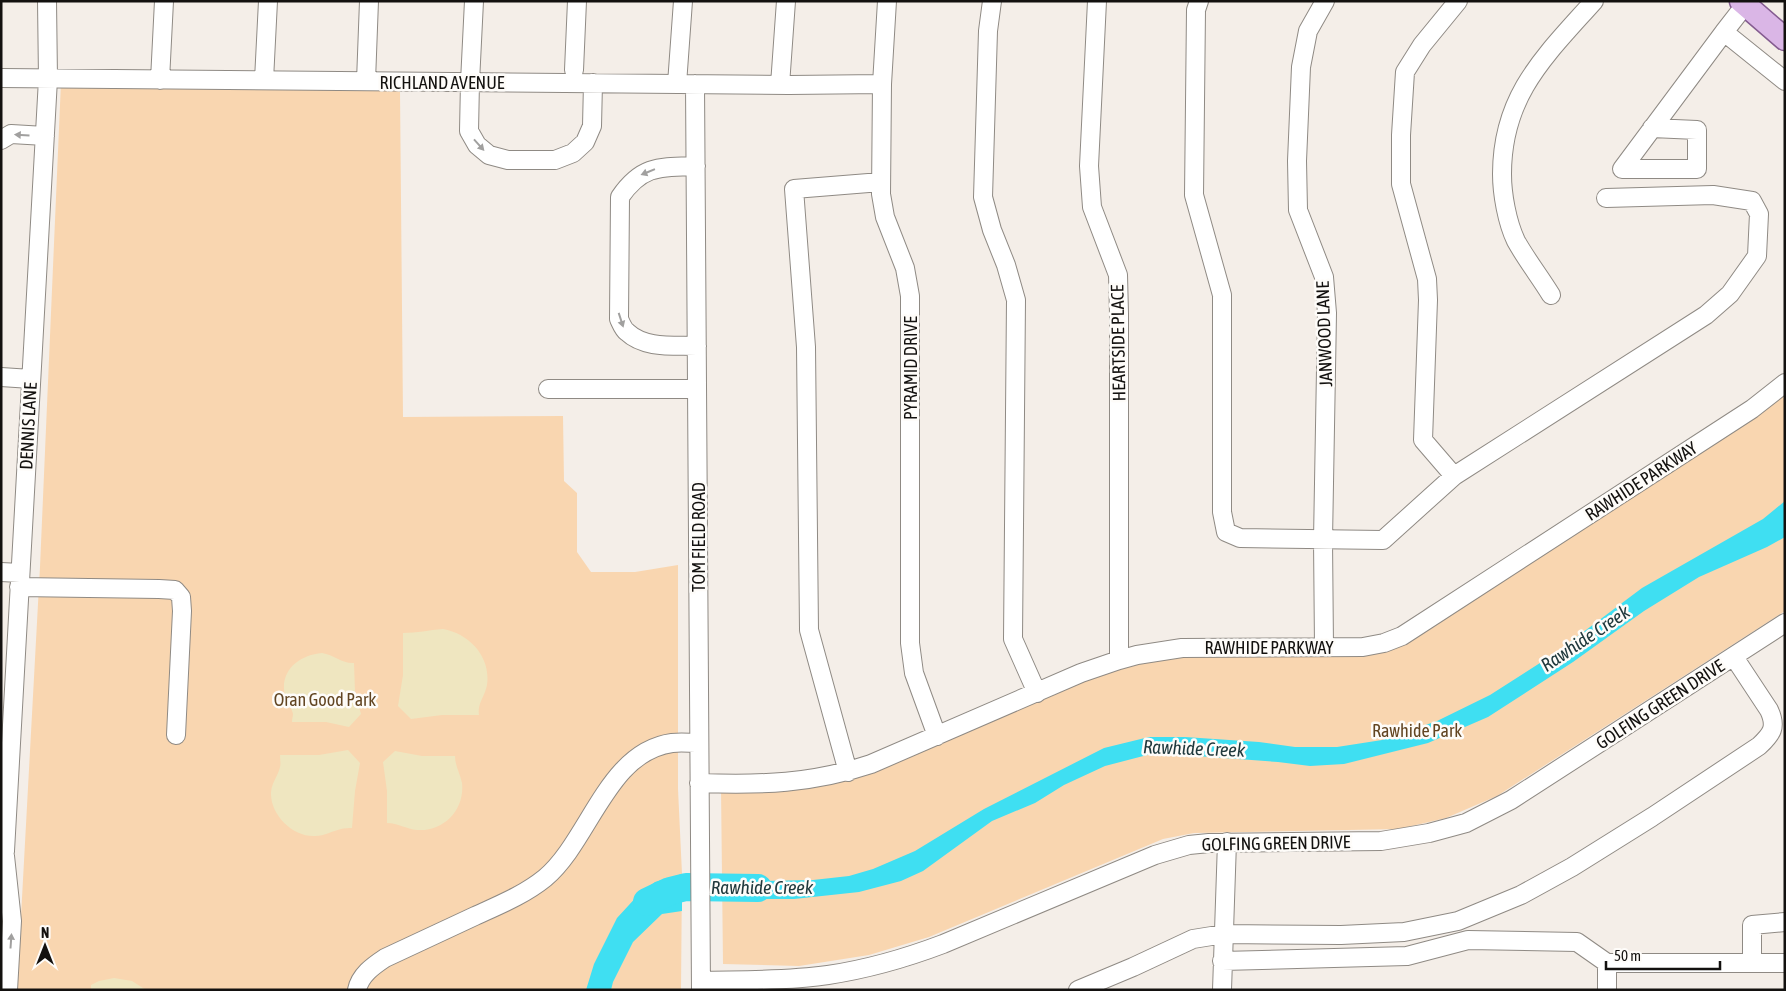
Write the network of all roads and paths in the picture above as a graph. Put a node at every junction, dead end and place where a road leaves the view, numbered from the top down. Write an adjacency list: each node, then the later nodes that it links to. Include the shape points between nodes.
1 (47, 1): 21 (street, DENNIS LANE)
2 (164, 1): 22 (street)
3 (268, 1): 23 (street)
4 (369, 1): 25 (street)
5 (474, 1): 26 (street)
6 (577, 1): 19 (street)
7 (683, 1): 28 (street)
8 (786, 1): 31 (street)
9 (887, 1): 30 (street, PYRAMID DRIVE)
10 (992, 1): 53 (street, via 988,31 983,197 1016,300 1013,639)
11 (1097, 1): 52 (street, HEARTSIDE PLACE, via 1089,166 1092,206 1118,275)
12 (1199, 1): 46 (street, via 1196,10 1194,195 1222,295 1222,512 1226,532 1240,538)
13 (1325, 1): 46 (street, JANWOOD LANE, via 1308,30 1301,67 1297,161 1298,210 1324,277 1327,314)
14 (1458, 1): 45 (street, via 1422,45 1405,72 1401,164 1401,184 1427,279 1423,440)
15 (1594, 1): 38 (street, via 1542,58 1520,92 1510,116 1502,154 1505,205 1515,240)
16 (1743, 3): 17 (street); 18 (main road)
17 (1724, 32): 24 (street); 32 (street)
18 (1785, 39)
19 (574, 70)
20 (1, 78): 21 (street, RICHLAND AVENUE)
21 (48, 79): 22 (street, RICHLAND AVENUE); 33 (street, DENNIS LANE)
22 (160, 80): 23 (street, RICHLAND AVENUE)
23 (264, 80): 25 (street, RICHLAND AVENUE)
24 (1785, 81)
25 (366, 82): 26 (street, RICHLAND AVENUE)
26 (470, 82): 27 (street, RICHLAND AVENUE); 27 (street, one-way to 27, via 469,131 477,145 489,154 508,160 555,160 573,153 585,142 592,126)
27 (593, 83): 28 (street, RICHLAND AVENUE)
28 (677, 84): 29 (street, RICHLAND AVENUE)
29 (696, 84): 31 (street, RICHLAND AVENUE); 35 (street, TOM FIELD ROAD)
30 (882, 84): 31 (street, RICHLAND AVENUE); 36 (street, PYRAMID DRIVE)
31 (780, 85)
32 (1652, 128)
33 (45, 136): 34 (street, one-way to 34, via 11,134); 41 (street, DENNIS LANE)
34 (1, 140)
35 (696, 166): 39 (street, TOM FIELD ROAD); 39 (street, one-way to 39, via 660,168 643,173 620,197 619,319 626,332 640,341)
36 (881, 182): 55 (street, PYRAMID DRIVE, via 885,216 906,268 910,296 910,642 914,673); 58 (street, via 794,189 806,347 809,630)
37 (1606, 198): 45 (street, via 1713,195 1752,202 1760,214 1757,256 1730,294 1706,316)
38 (1551, 295)
39 (697, 346): 44 (street, TOM FIELD ROAD)
40 (1, 377): 41 (street)
41 (31, 380): 48 (street, DENNIS LANE)
42 (1785, 384): 50 (street, RAWHIDE PARKWAY, via 1752,409 1402,636 1363,647)
43 (548, 390): 44 (street)
44 (697, 390): 57 (street, TOM FIELD ROAD)
45 (1454, 476): 46 (street, via 1384,540)
46 (1323, 540): 50 (street, JANWOOD LANE)
47 (1, 572): 48 (street)
48 (20, 580): 54 (street, via 175,590 181,597 182,611); 56 (street, DENNIS LANE)
49 (1785, 623): 51 (street, GOLFING GREEN DRIVE)
50 (1324, 647): 52 (street, RAWHIDE PARKWAY, via 1182,648)
51 (1734, 657): 60 (street, GOLFING GREEN DRIVE, via 1511,800 1466,823 1381,841); 64 (street, via 1774,719 1768,738 1652,817 1521,895 1458,921 1404,932 1341,936)
52 (1119, 660): 53 (street, RAWHIDE PARKWAY)
53 (1037, 693): 55 (street, RAWHIDE PARKWAY)
54 (176, 735)
55 (937, 736): 58 (street, RAWHIDE PARKWAY)
56 (6, 737): 61 (street, DENNIS LANE)
57 (699, 743): 59 (street, TOM FIELD ROAD); 71 (street, via 672,743 649,750 634,760 619,775 562,860 544,878 517,896 385,958 370,968)
58 (848, 772): 59 (street, RAWHIDE PARKWAY, via 791,783)
59 (699, 783): 69 (street, TOM FIELD ROAD)
60 (1227, 842): 64 (street); 69 (street, GOLFING GREEN DRIVE, via 1189,845 1156,855 902,959 826,975)
61 (5, 851): 62 (street, DENNIS LANE); 70 (street, DENNIS LANE, one-way to 61, via 12,921)
62 (1, 870)
63 (1785, 922): 67 (street, via 1752,925)
64 (1224, 934): 65 (street); 72 (street, via 1193,939)
65 (1222, 961): 66 (street, via 1406,956 1468,940 1577,942); 73 (street)
66 (1607, 963): 67 (street); 74 (street)
67 (1752, 963): 68 (street)
68 (1785, 963)
69 (701, 985)
70 (8, 990)
71 (357, 990)
72 (1078, 990)
73 (1222, 990)
74 (1607, 990)

